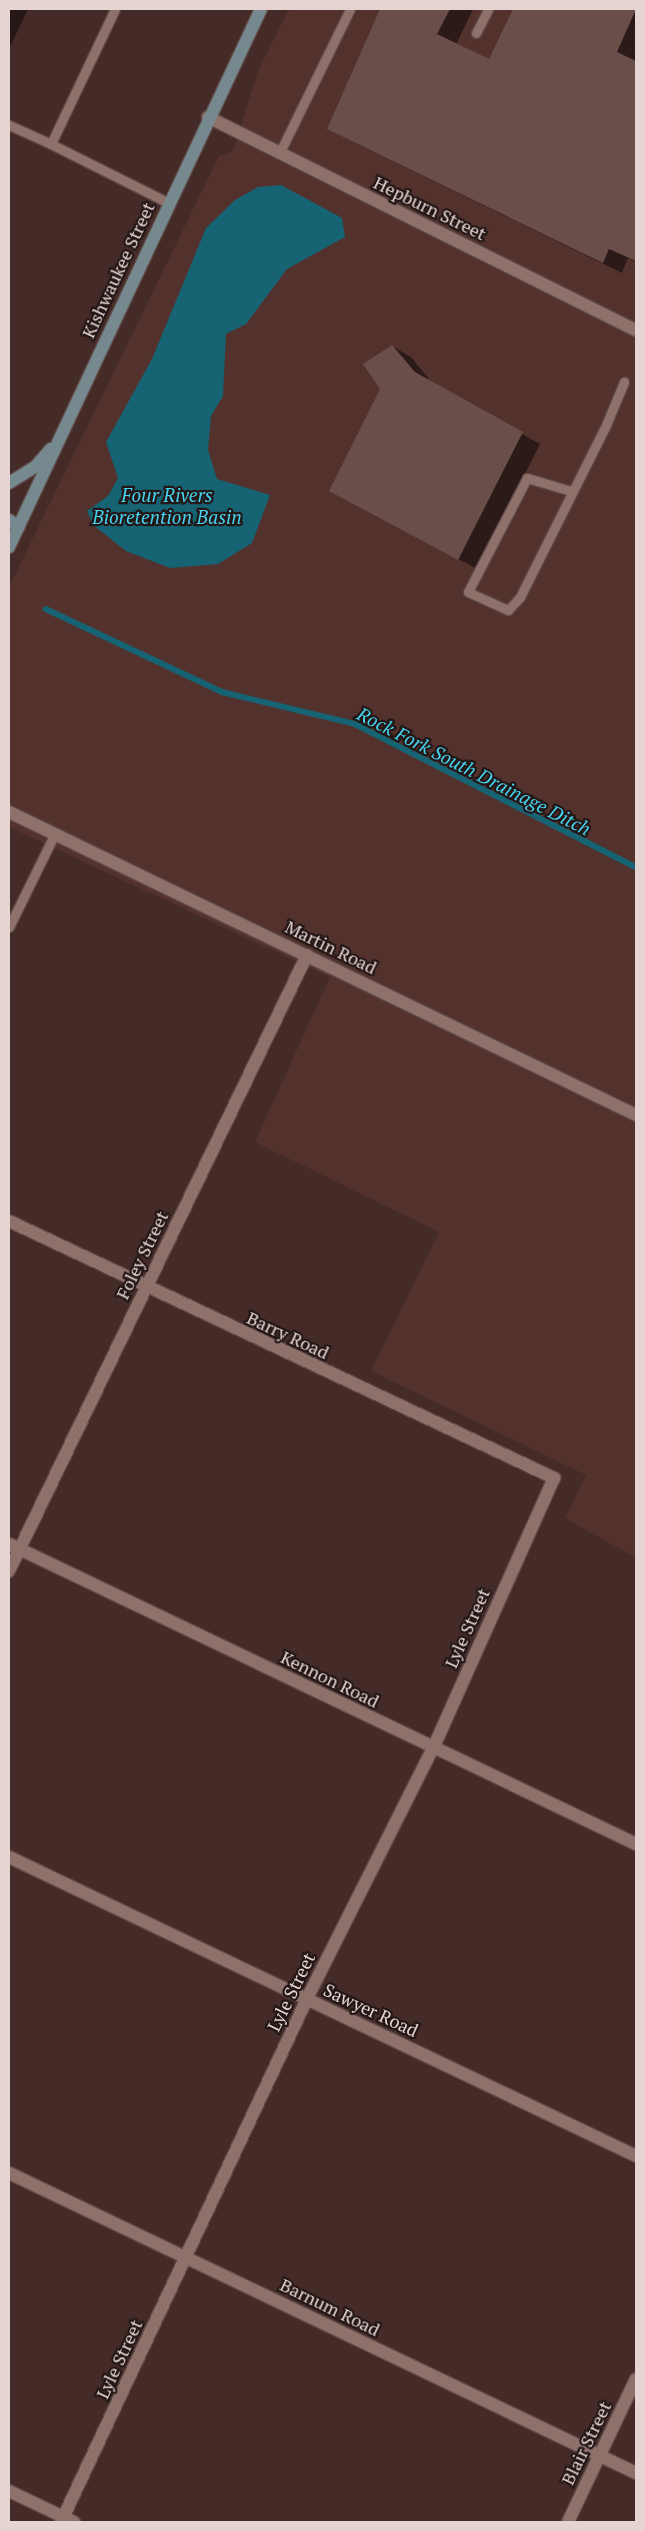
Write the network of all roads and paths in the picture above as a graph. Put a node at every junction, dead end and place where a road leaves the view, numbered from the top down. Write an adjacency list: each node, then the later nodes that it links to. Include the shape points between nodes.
1 (115, 9): 8 (lane)
2 (261, 9): 6 (street, Kishwaukee Street)
3 (350, 9): 9 (lane)
4 (488, 9): 5 (lane)
5 (476, 33)
6 (208, 117): 9 (street, Hepburn Street); 10 (street, Kishwaukee Street)
7 (9, 125): 8 (lane)
8 (51, 144): 10 (lane)
9 (280, 152): 11 (street, Hepburn Street)
10 (168, 203): 13 (street, Kishwaukee Street)
11 (636, 330)
12 (624, 382): 15 (lane)
13 (60, 440): 14 (street, via 36,466); 16 (street, Kishwaukee Street)
14 (9, 484)
15 (571, 491): 15 (lane, via 520,597 508,610 468,592 527,478)
16 (12, 524): 17 (street, Kishwaukee Street)
17 (9, 547)
18 (9, 812): 19 (street, Martin Road)
19 (54, 834): 20 (lane); 21 (street, Martin Road)
20 (9, 927)
21 (307, 955): 22 (street, Martin Road); 24 (street, Foley Street)
22 (636, 1115)
23 (9, 1221): 24 (street, Barry Road)
24 (145, 1288): 25 (street, Barry Road); 26 (street, Foley Street)
25 (554, 1478): 28 (street, Lyle Street)
26 (14, 1546): 27 (street, Foley Street); 28 (street, Kennon Road)
27 (9, 1571)
28 (433, 1748): 29 (street, Kennon Road); 31 (street, Lyle Street)
29 (636, 1844)
30 (9, 1857): 31 (street, Sawyer Road)
31 (307, 1999): 32 (street, Sawyer Road); 34 (street, Lyle Street)
32 (636, 2156)
33 (9, 2173): 34 (street, Barnum Road)
34 (187, 2258): 36 (street, Barnum Road); 39 (street, Lyle Street)
35 (636, 2379): 36 (street, Blair Street)
36 (600, 2456): 37 (street, Barnum Road); 40 (street, Blair Street)
37 (636, 2473)
38 (9, 2491): 39 (street)
39 (66, 2521)
40 (568, 2522)

